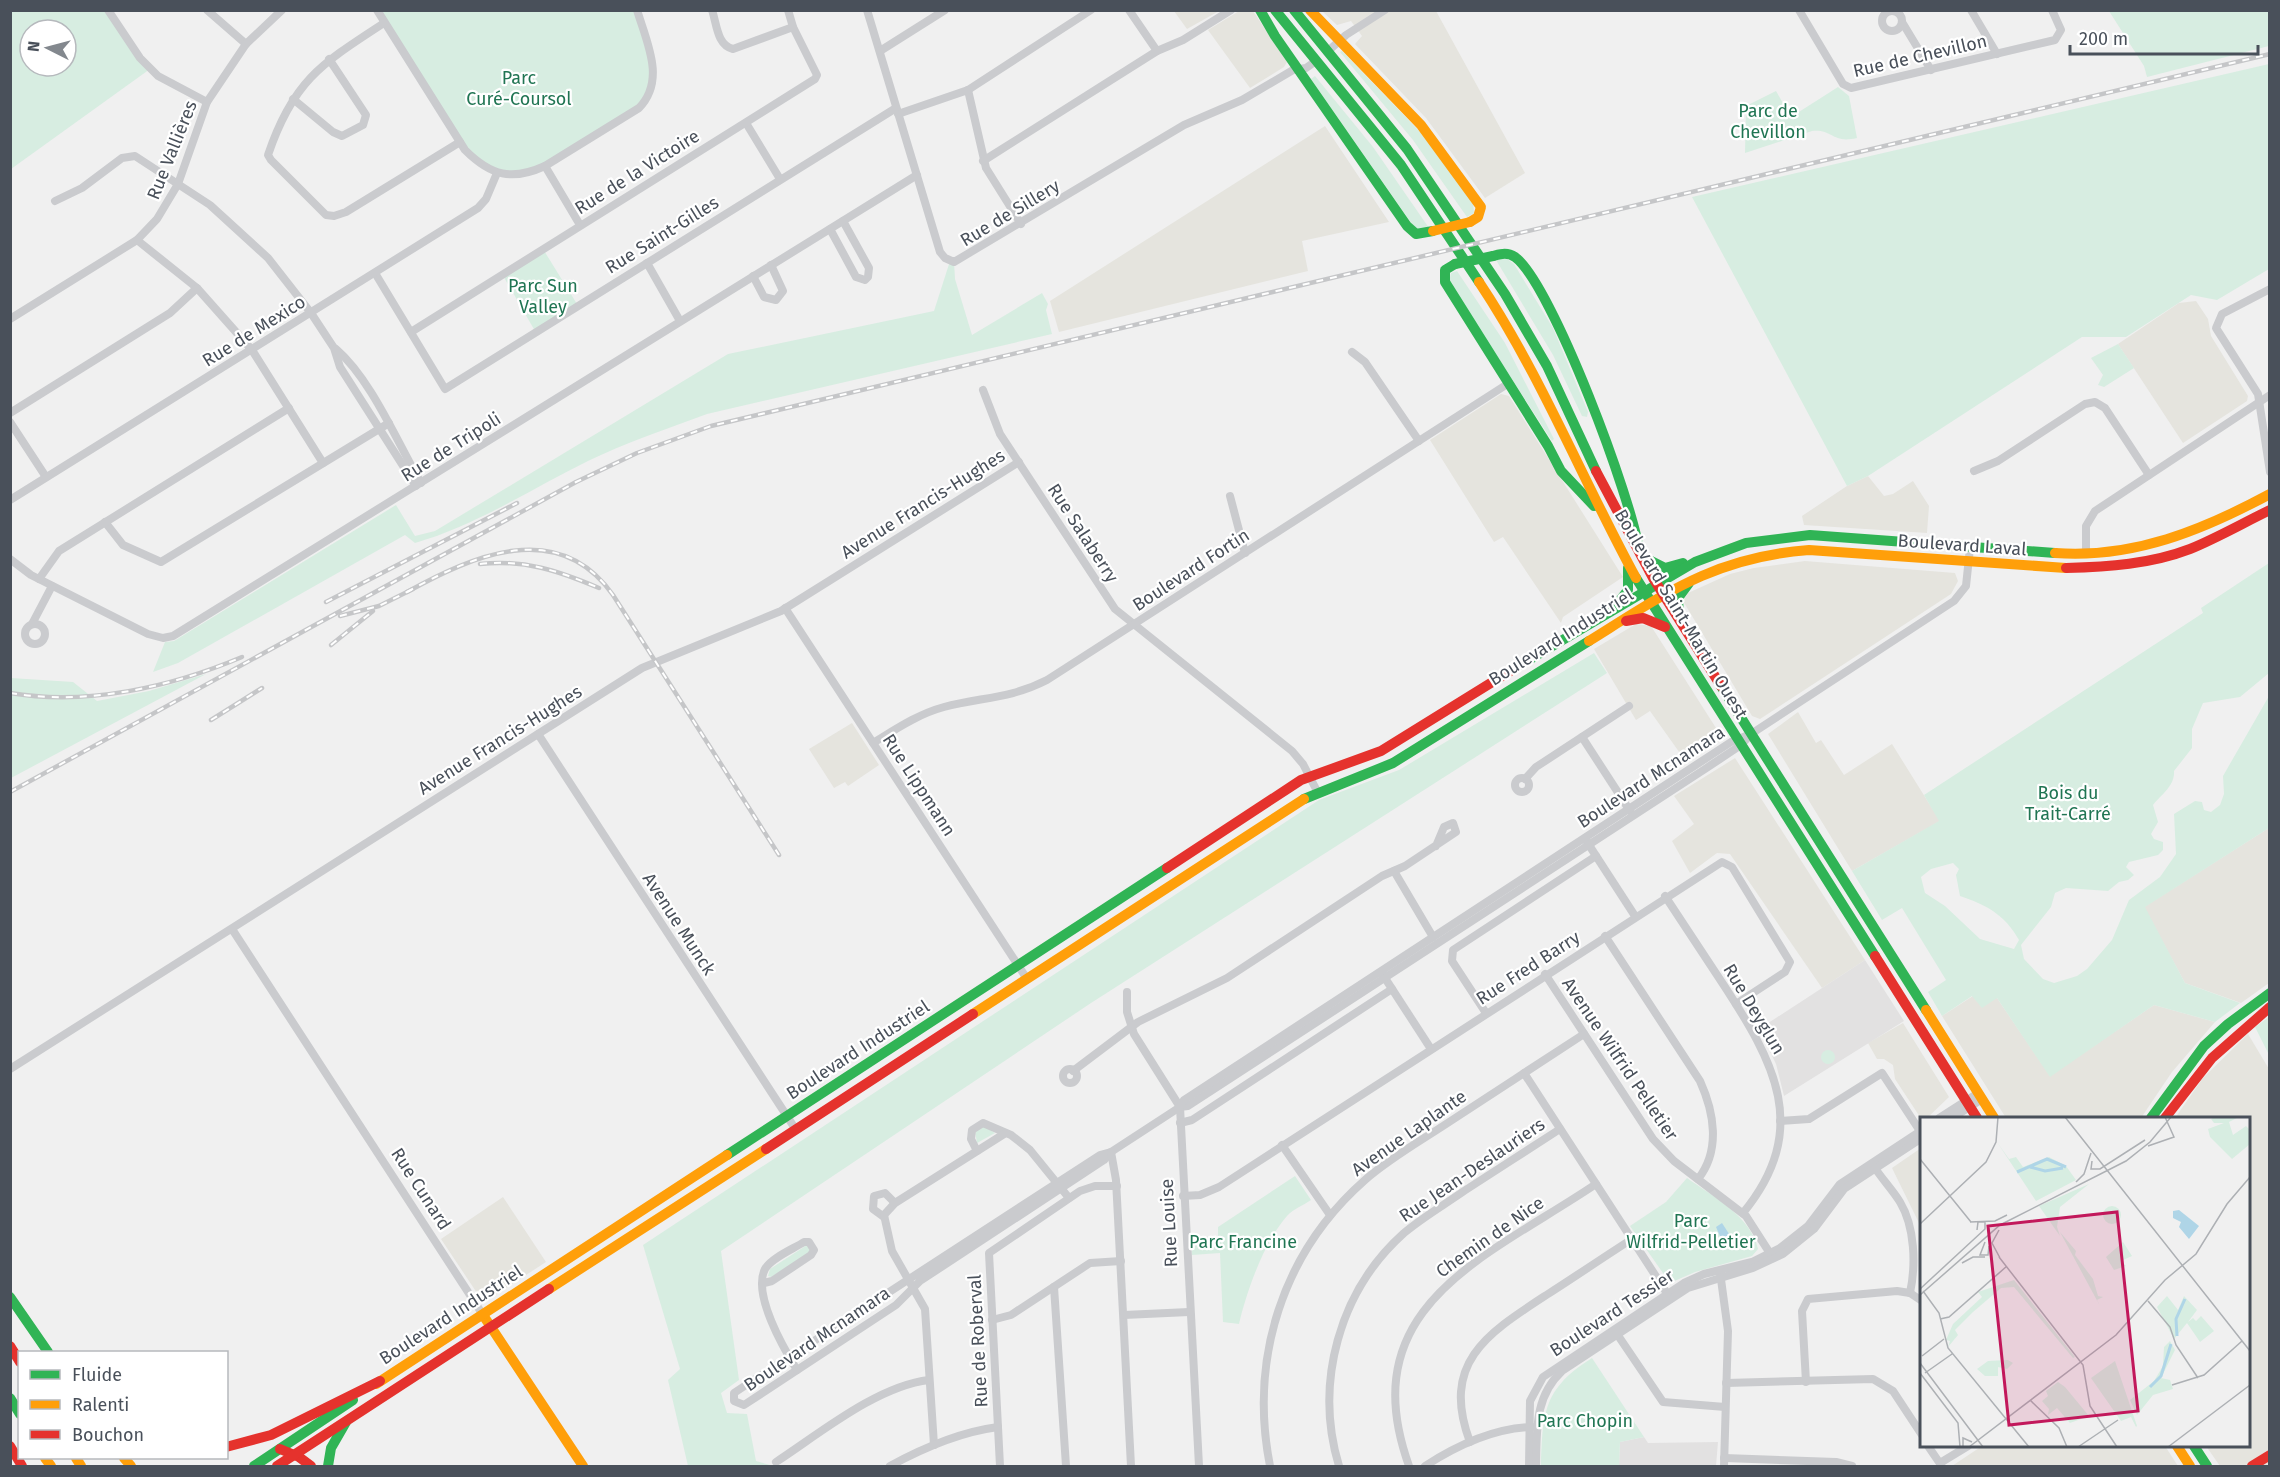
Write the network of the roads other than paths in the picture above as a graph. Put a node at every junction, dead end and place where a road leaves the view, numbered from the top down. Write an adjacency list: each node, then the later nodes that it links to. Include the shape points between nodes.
1 (108, 10): 36 (street, via 140,58 158,76)
2 (207, 10): 25 (street)
3 (282, 10): 25 (street, Rue Vallières)
4 (377, 10): 22 (street)
5 (637, 10): 41 (street, via 653,62 654,78 648,99)
6 (712, 10): 23 (street, via 721,42 733,49)
7 (788, 10): 23 (street, Rue de la Victoire)
8 (867, 10): 26 (street, Rue de Sillery)
9 (945, 10): 26 (street)
10 (1091, 10): 34 (street, Rue Saint-Gilles)
11 (1129, 10): 27 (street)
12 (1231, 10): 27 (street)
13 (1260, 10): 32 (main road)
14 (1275, 10): 31 (main road, Boulevard Saint-Martin Ouest)
15 (1294, 10): 28 (main road, Boulevard Saint-Martin Ouest)
16 (1310, 10): 24 (main road)
17 (1385, 10): 24 (street)
18 (1799, 10): 33 (street, Rue de Chevillon, via 1848,88)
19 (1971, 10): 29 (street)
20 (2052, 10): 29 (street, Rue de Chevillon, via 2061,30 2055,40)
21 (1902, 22): 33 (street)
22 (384, 23): 30 (street); 39 (street)
23 (793, 27): 38 (street, Rue de la Victoire, via 818,75)
24 (1340, 40): 28 (street); 32 (main road, bridge, via 1416,118 1481,207 1480,216 1433,231 1410,231)
25 (246, 44): 36 (street, Rue Vallières)
26 (880, 51): 37 (street, Rue de Sillery)
27 (1157, 51): 40 (street)
28 (1327, 51): 74 (main road, Boulevard Saint-Martin Ouest, via 1432,184 1523,323)
29 (1997, 54): 33 (street, Rue de Chevillon)
30 (328, 59): 35 (street); 35 (street, via 366,115 363,125 342,136)
31 (1316, 61): 32 (street, Rue de Sillery); 76 (main road, Boulevard Saint-Martin Ouest, via 1395,157 1433,211 1521,348)
32 (1298, 69): 48 (street, Rue de Sillery, via 1242,100 1184,125)
33 (1931, 70)
34 (968, 90): 37 (street, Rue Saint-Gilles); 40 (street)
35 (293, 99): 39 (street, via 268,155 326,215 346,212)
36 (207, 102): 45 (street, Rue Vallières)
37 (897, 111): 43 (street, Rue de Sillery); 44 (street, Rue Saint-Gilles)
38 (746, 123): 44 (street); 49 (street, Rue de la Victoire)
39 (460, 142): 42 (street, via 479,164)
40 (983, 161): 48 (street)
41 (545, 166): 42 (street, via 530,173); 49 (street)
42 (497, 173): 54 (street, Rue de Mexico, via 478,208)
43 (917, 175): 47 (street, Rue de Tripoli); 48 (street, Rue de Sillery, via 940,252 950,261 960,260)
44 (780, 179): 52 (street, Rue Saint-Gilles)
45 (178, 184): 46 (street, via 135,156 128,156 82,189); 51 (street, Rue Vallières, via 158,219); 58 (street, via 210,205 268,258)
46 (55, 201)
47 (843, 221): 50 (street, Rue de Tripoli); 50 (street, via 869,268 865,280 855,277)
48 (1021, 224)
49 (580, 225): 61 (street, Rue de la Victoire)
50 (830, 229): 53 (street, Rue de Tripoli)
51 (137, 240): 56 (street); 59 (street, Rue Vallières)
52 (647, 263): 60 (street); 61 (street, Rue Saint-Gilles, via 445,389)
53 (771, 265): 55 (street, Rue de Tripoli); 55 (street, via 783,291 776,300 764,297)
54 (375, 273): 58 (street, Rue de Mexico); 61 (street)
55 (753, 276): 60 (street, Rue de Tripoli)
56 (197, 288): 63 (street); 70 (street, via 170,313)
57 (2270, 289): 68 (street, via 2224,314 2217,322 2217,332 2257,391)
58 (311, 313): 62 (street); 63 (street, Rue de Mexico)
59 (10, 319)
60 (680, 321): 85 (street, Rue de Tripoli)
61 (411, 332)
62 (334, 348): 73 (street, via 350,361); 75 (street, via 340,367)
63 (252, 350): 69 (street); 84 (street, Rue de Mexico)
64 (1352, 352): 77 (street, via 1364,360)
65 (1509, 383): 71 (main road, bridge, via 1444,280 1445,270 1455,264 1510,255 1523,269 1569,352); 77 (street, Boulevard Fortin); 78 (main road)
66 (983, 390): 79 (street, Rue Salaberry, via 997,427)
67 (2270, 395): 68 (street)
68 (2260, 402): 82 (street); 83 (street)
69 (289, 408): 80 (street); 91 (street)
70 (10, 413)
71 (1592, 414): 74 (main road, via 1590,421); 94 (main road, via 1637,531)
72 (10, 423): 84 (street)
73 (389, 423): 75 (street); 85 (street)
74 (1577, 427): 94 (main road, Boulevard Saint-Martin Ouest)
75 (380, 429): 80 (street); 85 (street)
76 (1565, 437): 78 (main road, via 1559,446); 89 (main road, Boulevard Saint-Martin Ouest)
77 (1419, 441): 93 (street, Boulevard Fortin)
78 (1548, 446): 89 (main road, via 1573,485)
79 (1019, 462): 107 (street, Avenue Francis-Hughes); 112 (street, Rue Salaberry, via 1112,605)
80 (323, 464): 91 (street, via 161,562 123,545)
81 (1974, 471): 83 (street, via 1998,461 2085,404 2094,402 2105,408)
82 (2270, 472)
83 (2149, 475): 95 (street, via 2090,516 2085,531)
84 (46, 477): 88 (street, Rue de Mexico)
85 (419, 485): 103 (street, Rue de Tripoli, via 177,634 163,638)
86 (2270, 494): 95 (main road, Boulevard Laval, via 2184,536 2136,549)
87 (1230, 496): 93 (street)
88 (10, 500)
89 (1599, 510): 99 (main road, Boulevard Saint-Martin Ouest)
90 (2270, 510): 97 (main road, Boulevard Laval, via 2203,544 2132,564 2075,568)
91 (105, 522): 100 (street, via 58,551)
92 (1970, 548): 95 (main road, Boulevard Laval); 97 (street, Boulevard Mcnamara); 98 (main road, Boulevard Laval, via 1802,535 1753,541)
93 (1245, 553): 112 (street, Boulevard Fortin)
94 (1639, 554): 98 (main road, via 1665,568); 102 (main road, Boulevard Saint-Martin Ouest)
95 (2086, 554)
96 (10, 559): 100 (street)
97 (1969, 561): 101 (main road, Boulevard Laval, via 1786,551 1737,561); 118 (street, Boulevard Mcnamara, via 1966,586 1957,599)
98 (1695, 562): 102 (main road, Boulevard Laval)
99 (1628, 565): 104 (main road, Boulevard Saint-Martin Ouest); 108 (main road, via 1627,592)
100 (39, 579): 103 (street)
101 (1691, 580): 105 (main road, Boulevard Laval); 109 (main road, via 1678,598)
102 (1657, 584): 104 (main road, Boulevard Industriel); 105 (main road, Boulevard Saint-Martin Ouest)
103 (52, 586): 111 (street)
104 (1644, 591): 106 (main road, Boulevard Saint-Martin Ouest); 108 (main road, Boulevard Industriel)
105 (1663, 595): 106 (main road, Boulevard Laval); 109 (main road, Boulevard Saint-Martin Ouest)
106 (1651, 602): 110 (main road, Boulevard Industriel); 113 (main road, Boulevard Saint-Martin Ouest)
107 (786, 608): 117 (street, Avenue Francis-Hughes, via 649,664); 121 (street, Rue Lippmann)
108 (1613, 609): 114 (main road, Boulevard Industriel)
109 (1679, 620): 118 (main road, Boulevard Saint-Martin Ouest)
110 (1617, 623): 113 (main road, via 1643,618); 115 (main road, Boulevard Industriel)
111 (32, 624)
112 (1133, 624): 121 (street, Boulevard Fortin, via 1035,686 999,698 928,712); 122 (street, Rue Salaberry, via 1292,751)
113 (1668, 629): 120 (main road, Boulevard Saint-Martin Ouest)
114 (1491, 682): 115 (main road, Boulevard Industriel, via 1497,687); 122 (main road, Boulevard Industriel, via 1381,752)
115 (1490, 701): 124 (main road, Boulevard Industriel, via 1389,765)
116 (1629, 706): 119 (street)
117 (538, 734): 132 (street, Avenue Francis-Hughes); 154 (street, Avenue Munck)
118 (1751, 734): 120 (street, Boulevard Mcnamara); 151 (main road, Boulevard Saint-Martin Ouest)
119 (1582, 737): 123 (street, via 1533,769); 125 (street)
120 (1739, 742): 125 (street, Boulevard Mcnamara); 152 (main road, Boulevard Saint-Martin Ouest)
121 (873, 743): 135 (street, Rue Lippmann)
122 (1309, 776): 124 (street, Rue Salaberry); 135 (main road, Boulevard Industriel)
123 (1525, 779)
124 (1317, 791): 138 (main road, Boulevard Industriel)
125 (1631, 812): 126 (street, Boulevard Mcnamara)
126 (1586, 841): 128 (street); 134 (street, Boulevard Mcnamara); 136 (street, Boulevard Mcnamara)
127 (1436, 846): 129 (street)
128 (1596, 856): 131 (street); 144 (street, via 1455,947 1452,961)
129 (1394, 871): 134 (street); 145 (street, via 1227,978)
130 (1665, 896): 131 (street, Rue Fred Barry); 142 (street, Rue Deyglun); 142 (street, Rue Fred Barry, via 1719,862 1732,867 1790,962 1785,972)
131 (1635, 916): 133 (street, Rue Fred Barry)
132 (232, 929): 148 (street, Avenue Francis-Hughes); 195 (street, Rue Cunard)
133 (1605, 936): 137 (street, Rue Fred Barry); 172 (street, via 1700,1081 1707,1098 1712,1144)
134 (1433, 937): 136 (street, Boulevard Mcnamara)
135 (1018, 965): 138 (street, Rue Lippmann); 154 (main road, Boulevard Industriel)
136 (1382, 974): 139 (street); 153 (street, Boulevard Mcnamara, via 1188,1106)
137 (1545, 974): 144 (street, Rue Fred Barry); 146 (street, Avenue Wilfrid Pelletier)
138 (1027, 979): 164 (main road, Boulevard Industriel)
139 (1392, 989): 147 (street); 162 (street, via 1192,1120)
140 (1127, 992): 145 (street)
141 (2270, 993): 159 (main road, via 2204,1046)
142 (1736, 1004): 161 (street, Rue Deyglun, via 1770,1063)
143 (2270, 1007): 160 (main road, via 2211,1056)
144 (1486, 1013): 147 (street, Rue Fred Barry)
145 (1132, 1028): 149 (street); 153 (street)
146 (1584, 1034): 150 (street, Avenue Laplante); 172 (street, Avenue Wilfrid Pelletier, via 1653,1138)
147 (1431, 1049): 168 (street, Rue Fred Barry)
148 (10, 1069)
149 (1074, 1071)
150 (1524, 1073): 163 (street); 180 (street, Avenue Laplante, via 1381,1167)
151 (1980, 1096): 152 (street); 158 (main road, Boulevard Saint-Martin Ouest)
152 (1968, 1104): 155 (street); 156 (street); 157 (main road, Boulevard Saint-Martin Ouest)
153 (1180, 1107): 162 (street, Rue Louise); 170 (street, Boulevard Mcnamara)
154 (786, 1116): 164 (street, Avenue Munck); 195 (main road, Boulevard Industriel)
155 (1943, 1117)
156 (1954, 1117)
157 (1976, 1117)
158 (1993, 1117)
159 (2152, 1117)
160 (2167, 1117)
161 (1780, 1121): 165 (street, via 1809,1119 1882,1073); 179 (street, Rue Deyglun, via 1771,1165)
162 (1180, 1123): 176 (street, Rue Louise)
163 (1560, 1129): 173 (street); 243 (street, Rue Jean-Deslauriers, via 1418,1222 1390,1247 1367,1276 1346,1315 1332,1364 1329,1416)
164 (796, 1130): 198 (main road, Boulevard Industriel)
165 (1920, 1132)
166 (1004, 1134): 169 (street); 169 (street, via 989,1124 977,1125 970,1135); 174 (street, via 1030,1150)
167 (1920, 1135): 171 (street, Boulevard Tessier)
168 (1282, 1146): 176 (street, Rue Fred Barry, via 1214,1190); 180 (street)
169 (976, 1151): 178 (street)
170 (1111, 1152): 174 (street, Boulevard Mcnamara, via 1100,1155); 175 (street)
171 (1873, 1166): 183 (street, Boulevard Tessier, via 1842,1192 1805,1238); 190 (street, via 1900,1202 1908,1220 1912,1240)
172 (1698, 1179): 179 (street, Avenue Wilfrid Pelletier)
173 (1596, 1184): 182 (street); 244 (street, Chemin de Nice, via 1456,1275 1424,1310 1405,1346 1396,1389 1397,1425)
174 (1060, 1185): 177 (street); 186 (street, Boulevard Mcnamara); 189 (street, Boulevard Mcnamara)
175 (1117, 1186): 177 (street, Rue de Roberval, via 1092,1186); 184 (street)
176 (1183, 1196): 194 (street, Rue Louise)
177 (1069, 1198): 197 (street, Rue de Roberval, via 990,1251)
178 (895, 1203): 181 (street); 181 (street, via 885,1193 874,1196 873,1209)
179 (1743, 1214): 183 (street, Avenue Wilfrid Pelletier)
180 (1330, 1215): 242 (street, Avenue Laplante, via 1288,1281 1269,1339 1262,1401)
181 (884, 1217): 186 (street, via 892,1251)
182 (1632, 1239): 191 (street); 217 (street, via 1503,1323 1481,1342 1467,1367 1461,1389 1461,1412)
183 (1772, 1256): 185 (street, Boulevard Tessier)
184 (1121, 1261): 188 (street, via 1093,1262); 196 (street)
185 (1721, 1274): 191 (street, Boulevard Tessier); 209 (street, via 1728,1324)
186 (908, 1280): 189 (street); 203 (street, Boulevard Mcnamara)
187 (764, 1282): 187 (street, via 811,1256 813,1245 805,1242 769,1265); 203 (street, via 769,1316)
188 (1054, 1287): 197 (street, via 1011,1315); 239 (street)
189 (914, 1288): 205 (street, Boulevard Mcnamara, via 892,1309); 206 (street, via 925,1309)
190 (1910, 1293): 193 (street); 208 (street, via 1820,1296 1806,1300 1802,1314)
191 (1669, 1296): 199 (street, Boulevard Tessier); 215 (street, Boulevard Tessier, via 1543,1377 1530,1401)
192 (12, 1300): 201 (main road); 202 (main road)
193 (1920, 1300)
194 (1189, 1312): 196 (street); 241 (street, Rue Louise)
195 (483, 1315): 198 (main road, Rue Cunard); 207 (main road, Boulevard Industriel)
196 (1124, 1315): 240 (street)
197 (992, 1320): 214 (street, Rue de Roberval)
198 (492, 1328): 213 (main road, Boulevard Industriel); 236 (main road, Rue Cunard)
199 (1617, 1334): 211 (street, via 1663,1402); 215 (street, Boulevard Tessier, via 1553,1380)
200 (10, 1346): 204 (main road)
201 (47, 1351)
202 (56, 1351)
203 (789, 1357): 205 (street); 205 (street, Boulevard Mcnamara, via 736,1391 734,1401 744,1405)
204 (18, 1359)
205 (797, 1370)
206 (929, 1380): 218 (street); 229 (street, via 907,1385 870,1402)
207 (380, 1381): 220 (main road, via 272,1435); 225 (main road, Boulevard Industriel)
208 (1806, 1382): 209 (street); 216 (street, via 1866,1378 1880,1381 1895,1394)
209 (1726, 1383): 211 (street)
210 (10, 1398): 212 (main road)
211 (1725, 1407): 228 (street)
212 (18, 1411)
213 (346, 1422): 226 (main road, Boulevard Industriel); 235 (main road, via 330,1452)
214 (998, 1427): 218 (street); 238 (street, Rue de Roberval)
215 (1533, 1427): 217 (street); 246 (street, Boulevard Tessier); 247 (street, Boulevard Tessier)
216 (1920, 1432)
217 (1470, 1442): 245 (street)
218 (934, 1445): 237 (street)
219 (10, 1446): 231 (main road)
220 (228, 1446)
221 (1929, 1447): 230 (street)
222 (1967, 1447): 230 (street)
223 (2178, 1447): 250 (main road)
224 (2195, 1447): 251 (main road)
225 (280, 1449): 226 (main road); 232 (main road, Boulevard Industriel)
226 (295, 1455): 233 (main road, Boulevard Industriel); 234 (main road)
227 (2270, 1455): 252 (main road)
228 (1724, 1458): 248 (street); 249 (street, via 1836,1462)
229 (776, 1462)
230 (1941, 1465)
231 (22, 1467)
232 (254, 1467)
233 (277, 1467)
234 (311, 1467)
235 (328, 1467)
236 (583, 1467)
237 (890, 1467)
238 (1000, 1467)
239 (1066, 1467)
240 (1131, 1467)
241 (1199, 1467)
242 (1270, 1467)
243 (1339, 1467)
244 (1409, 1467)
245 (1425, 1467)
246 (1529, 1467)
247 (1536, 1467)
248 (1724, 1467)
249 (1852, 1467)
250 (2190, 1467)
251 (2207, 1467)
252 (2252, 1467)

